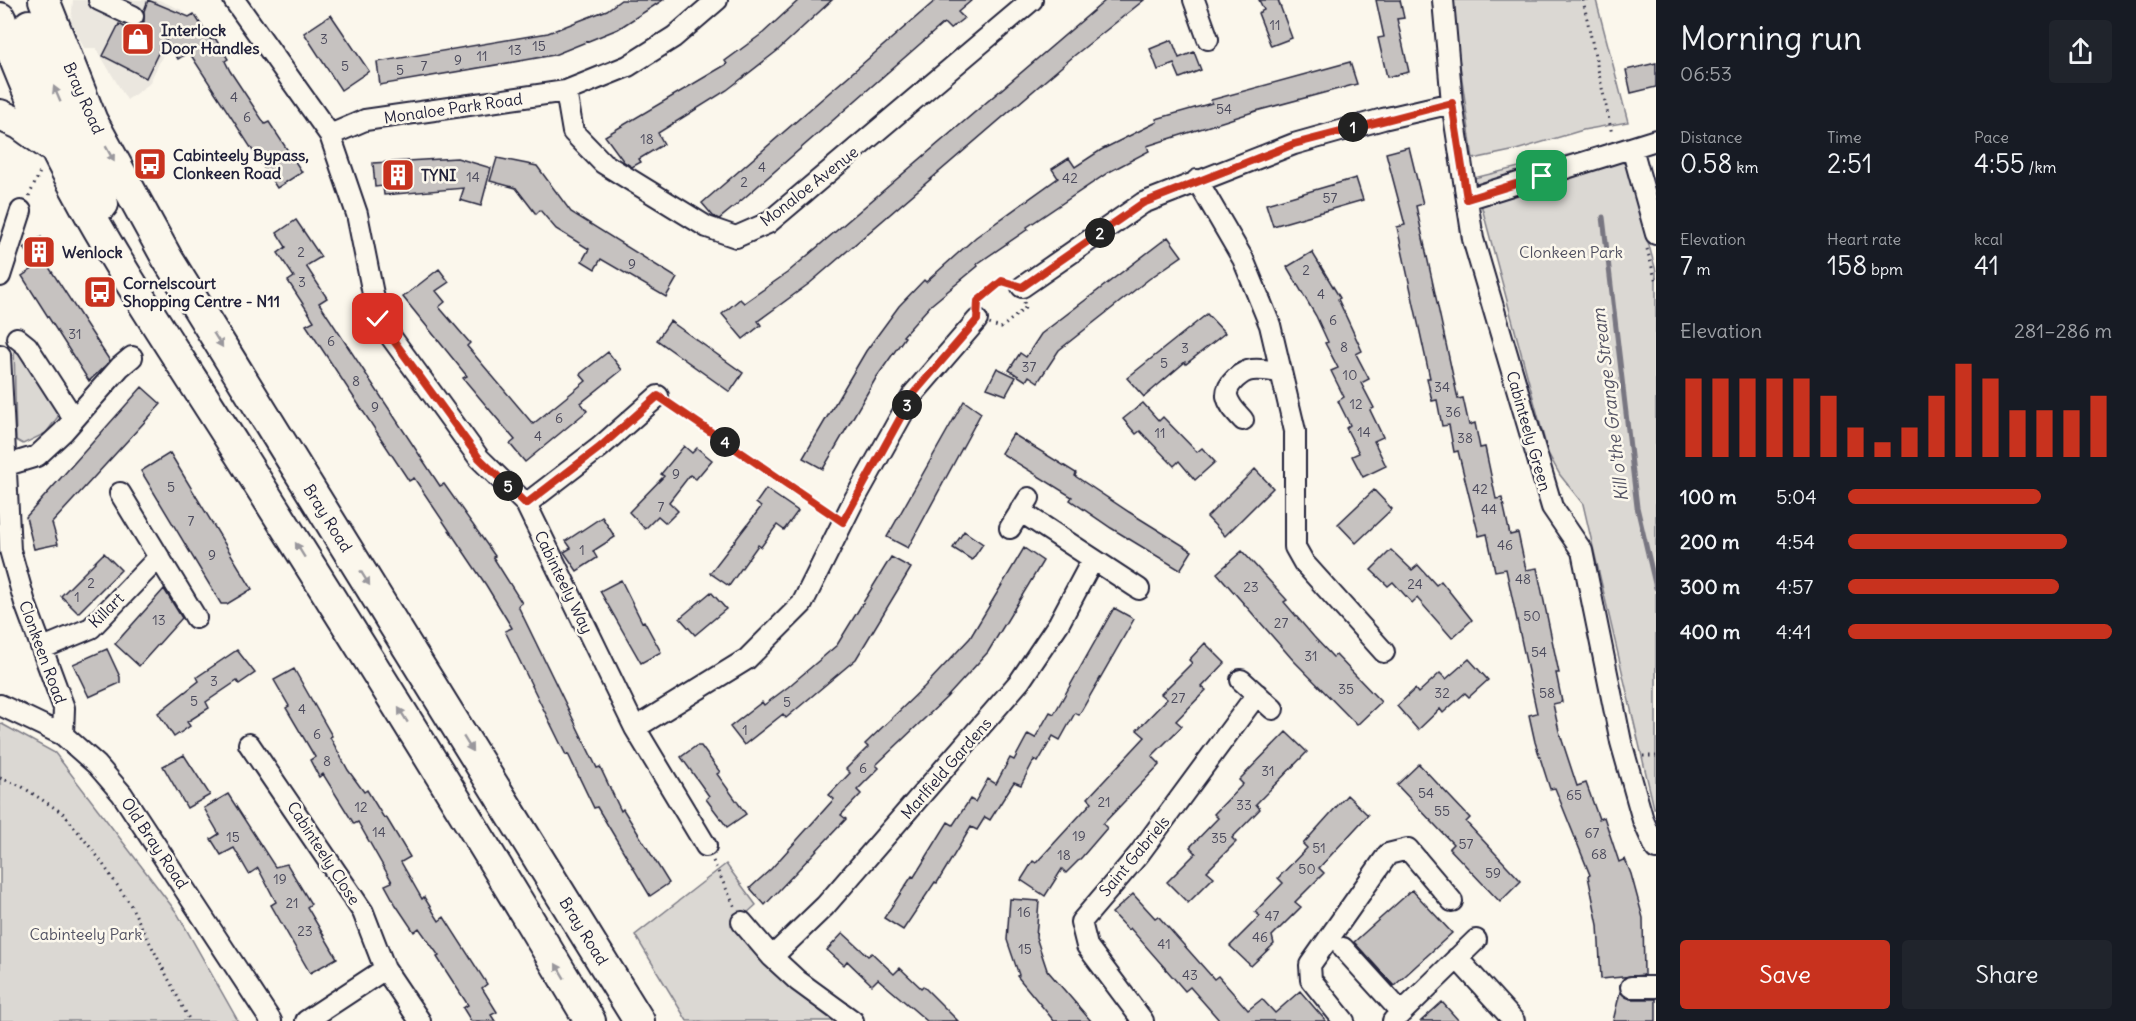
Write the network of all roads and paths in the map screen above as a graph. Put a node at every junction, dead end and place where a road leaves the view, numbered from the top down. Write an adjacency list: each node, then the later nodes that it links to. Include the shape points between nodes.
1 (99, 0): 8 (street)
2 (234, 0): 15 (street)
3 (717, 0): 12 (street, Monaloe Park Road, via 674,37 628,66)
4 (1032, 0): 12 (street, Monaloe Avenue, via 768,223 736,237 707,228 603,163 573,132)
5 (1194, 0): 10 (street)
6 (1443, 0): 13 (street, Cabinteely Green)
7 (32, 11): 25 (highway, one-way to 7); 71 (highway, Bray Road, one-way to 71, via 167,258)
8 (133, 16)
9 (0, 18): 11 (highway)
10 (1208, 39)
11 (5, 54): 17 (highway)
12 (566, 91): 15 (street, Monaloe Park Road, via 365,120)
13 (1452, 103): 19 (street, via 1294,144); 20 (street, Cabinteely Green)
14 (0, 115): 17 (highway, via 20,124)
15 (330, 135): 37 (street, Cabinteely Way, via 357,214 378,319 479,458)
16 (1656, 140): 18 (street)
17 (51, 147): 21 (path); 25 (highway)
18 (1632, 148): 20 (street); 23 (street)
19 (1197, 180): 26 (street, via 1143,203); 31 (street, via 1243,260 1270,326)
20 (1467, 199): 55 (street, Cabinteely Green, via 1473,239 1552,507 1582,551 1621,742 1643,820)
21 (21, 211): 22 (street)
22 (6, 234): 24 (street)
23 (1656, 234)
24 (0, 276)
25 (132, 285): 70 (highway, one-way to 25)
26 (1022, 287): 27 (path, via 1002,281 978,301); 27 (path, via 1025,309 1001,328)
27 (977, 320): 39 (street, via 914,393)
28 (17, 338): 33 (street, via 27,346)
29 (0, 356): 35 (street, Clonkeen Road)
30 (132, 357): 33 (street)
31 (1281, 372): 34 (street, via 1250,370 1236,378 1227,396); 45 (street, via 1295,431 1295,547 1304,563)
32 (658, 396): 37 (street); 39 (path)
33 (75, 418): 35 (street, via 37,456)
34 (1243, 420)
35 (4, 466): 44 (street, Clonkeen Road, via 10,550)
36 (120, 493): 40 (street)
37 (526, 504): 50 (street, Cabinteely Way)
38 (1020, 512): 41 (street)
39 (843, 522): 50 (street, via 802,604 747,659)
40 (159, 557): 43 (street); 44 (street, Killart, via 91,628)
41 (1093, 559): 42 (street); 60 (street, Marlfield Gardens, via 1059,623 1020,681 825,906)
42 (1138, 589)
43 (196, 618)
44 (43, 648): 51 (street, Clonkeen Road, via 64,708)
45 (1384, 652)
46 (1240, 680): 47 (street)
47 (1257, 694): 49 (street); 73 (street, Saint Gabriels, via 1139,854 1081,922 1087,946)
48 (0, 705): 51 (street, Old Bray Road)
49 (1273, 709)
50 (635, 728): 54 (street, Cabinteely Way)
51 (63, 735): 67 (street, Old Bray Road, via 122,794)
52 (249, 744): 62 (street, Cabinteely Close, via 363,912)
53 (0, 778): 66 (path, via 21,786 64,814 91,848 130,904)
54 (706, 846): 57 (path)
55 (1656, 849)
56 (1452, 901): 74 (street, via 1408,849 1388,854 1310,965 1311,980)
57 (742, 921): 60 (street)
58 (1476, 940): 61 (street)
59 (1343, 948): 65 (street)
60 (772, 957): 72 (street)
61 (1457, 958): 65 (street); 75 (street)
62 (385, 969): 68 (street); 69 (street, Cabinteely Close)
63 (1631, 987): 64 (street)
64 (1656, 987)
65 (1397, 1017)
66 (190, 1021)
67 (271, 1021)
68 (306, 1021)
69 (420, 1021)
70 (590, 1021)
71 (639, 1021)
72 (853, 1021)
73 (1143, 1021)
74 (1344, 1021)
75 (1515, 1021)

